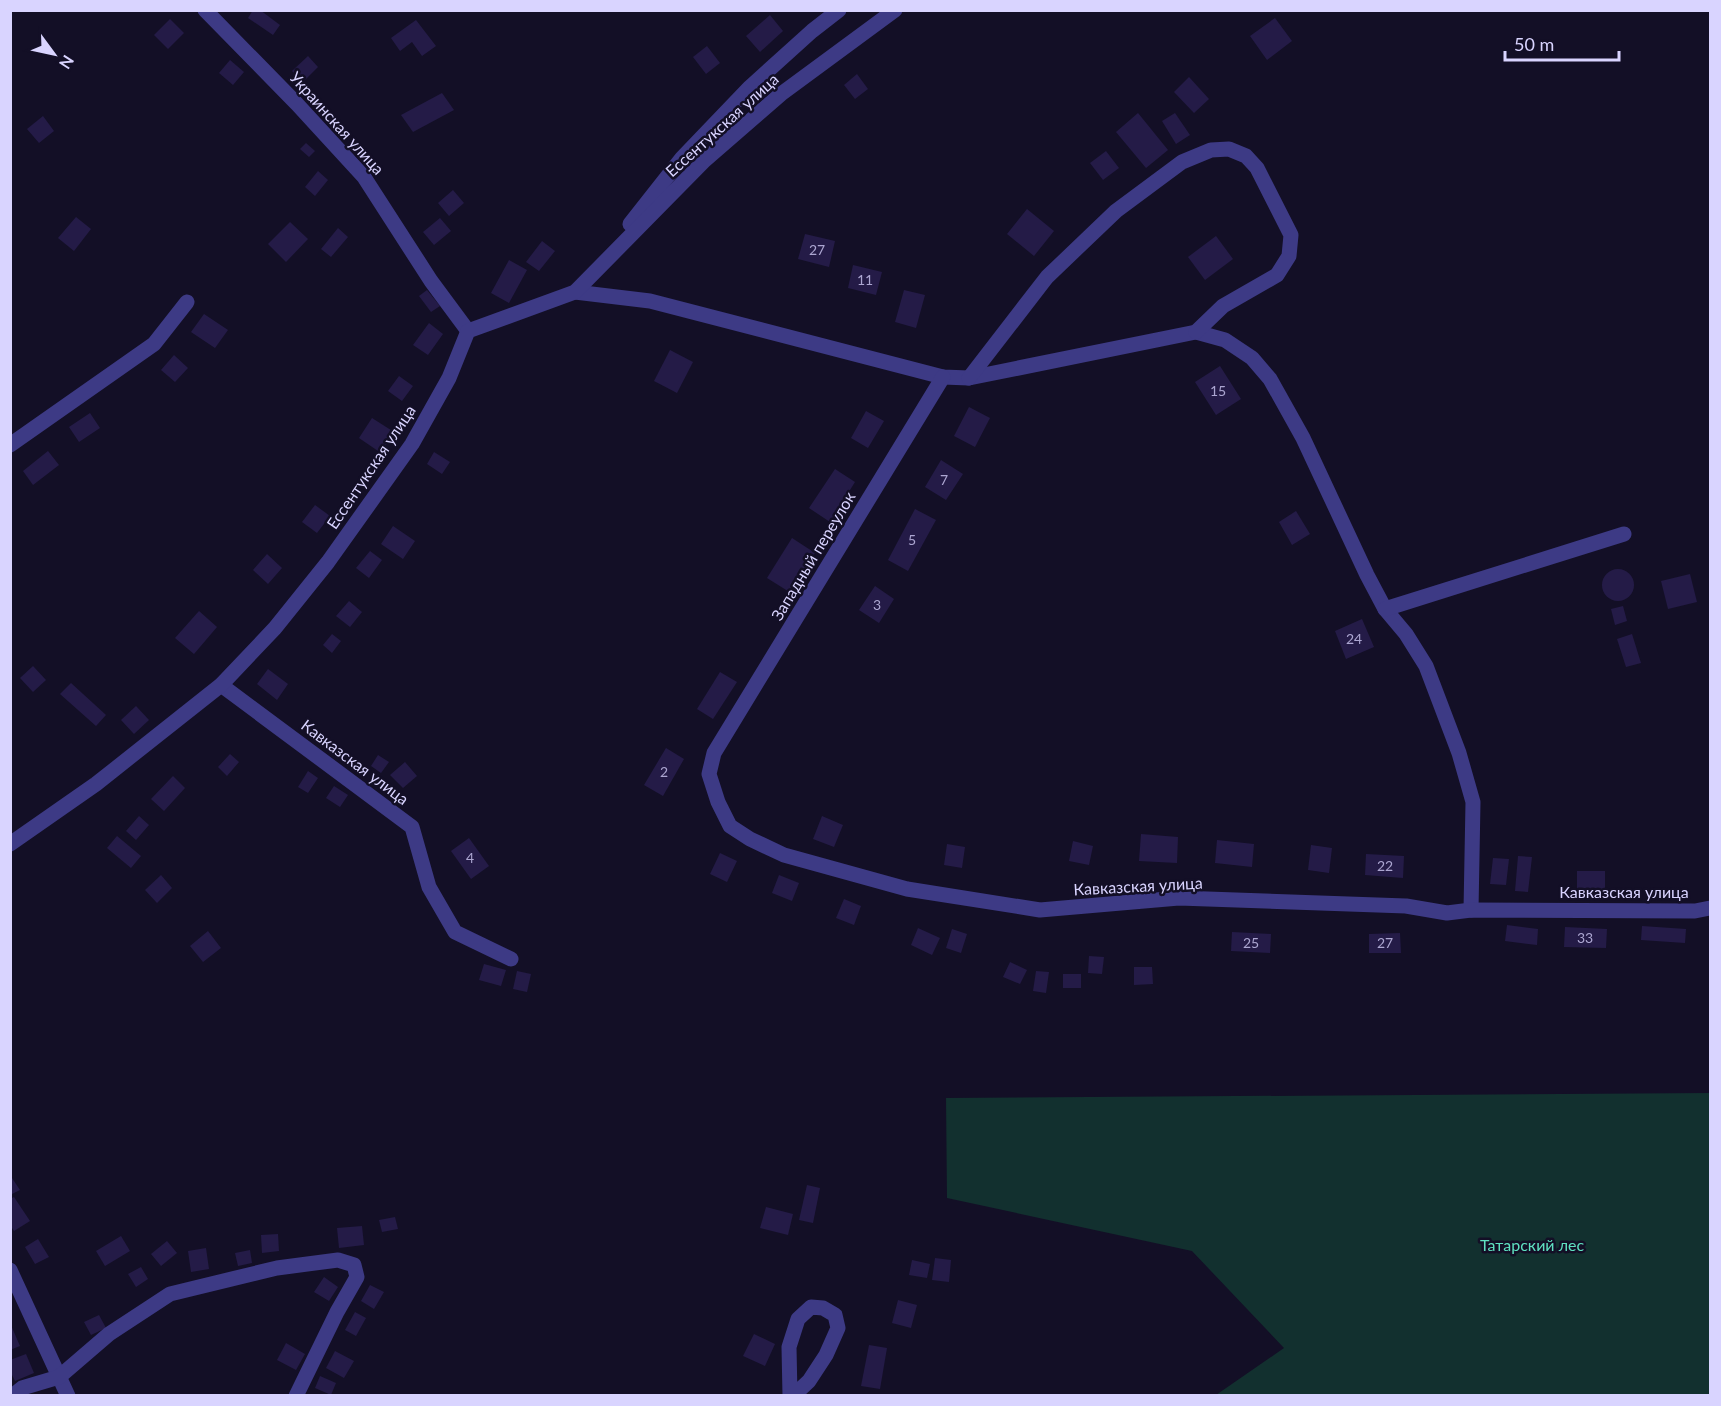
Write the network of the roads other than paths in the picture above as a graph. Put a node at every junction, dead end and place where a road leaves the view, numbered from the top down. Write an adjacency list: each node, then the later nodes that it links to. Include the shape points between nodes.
1 (205, 10): 7 (street, Украинская улица, via 364,177)
2 (839, 10): 4 (street, via 750,87 682,158 612,247)
3 (895, 10): 4 (street, Ессентукская улица, via 781,94 730,138)
4 (606, 261): 5 (street, Ессентукская улица)
5 (575, 292): 7 (street, Ессентукская улица); 9 (street, via 651,301)
6 (187, 302): 11 (street, via 154,344)
7 (468, 331): 14 (street, Ессентукская улица, via 449,378 412,444 328,562 275,628)
8 (1196, 332): 10 (street); 10 (street, via 1223,306 1277,275 1289,256 1291,236 1257,168 1246,156 1229,149 1211,150 1182,162 1116,211 1047,277); 13 (street, via 1225,340 1252,358 1270,379 1303,438)
9 (943, 377): 10 (street); 15 (street, Западный переулок)
10 (969, 378)
11 (10, 445)
12 (1624, 534): 13 (street)
13 (1385, 609): 18 (street, via 1406,633 1426,666 1459,753 1473,802)
14 (221, 685): 16 (street, Ессентукская улица, via 96,784); 19 (street, Кавказская улица, via 411,827 429,887 455,932)
15 (714, 753): 18 (street, Кавказская улица, via 709,774 730,826 784,855 907,889 1040,910 1179,898 1406,906 1446,913)
16 (10, 843)
17 (1710, 908): 18 (street, Кавказская улица)
18 (1471, 910)
19 (511, 959)
20 (10, 1270): 21 (street)
21 (59, 1377): 22 (street); 23 (street); 24 (street, via 109,1334 170,1294 277,1268 338,1260 354,1265 357,1277)
22 (12, 1395)
23 (68, 1395)
24 (296, 1395)
25 (792, 1395): 25 (street, via 815,1373 838,1328 835,1314 823,1308 811,1307 798,1319 789,1347)

